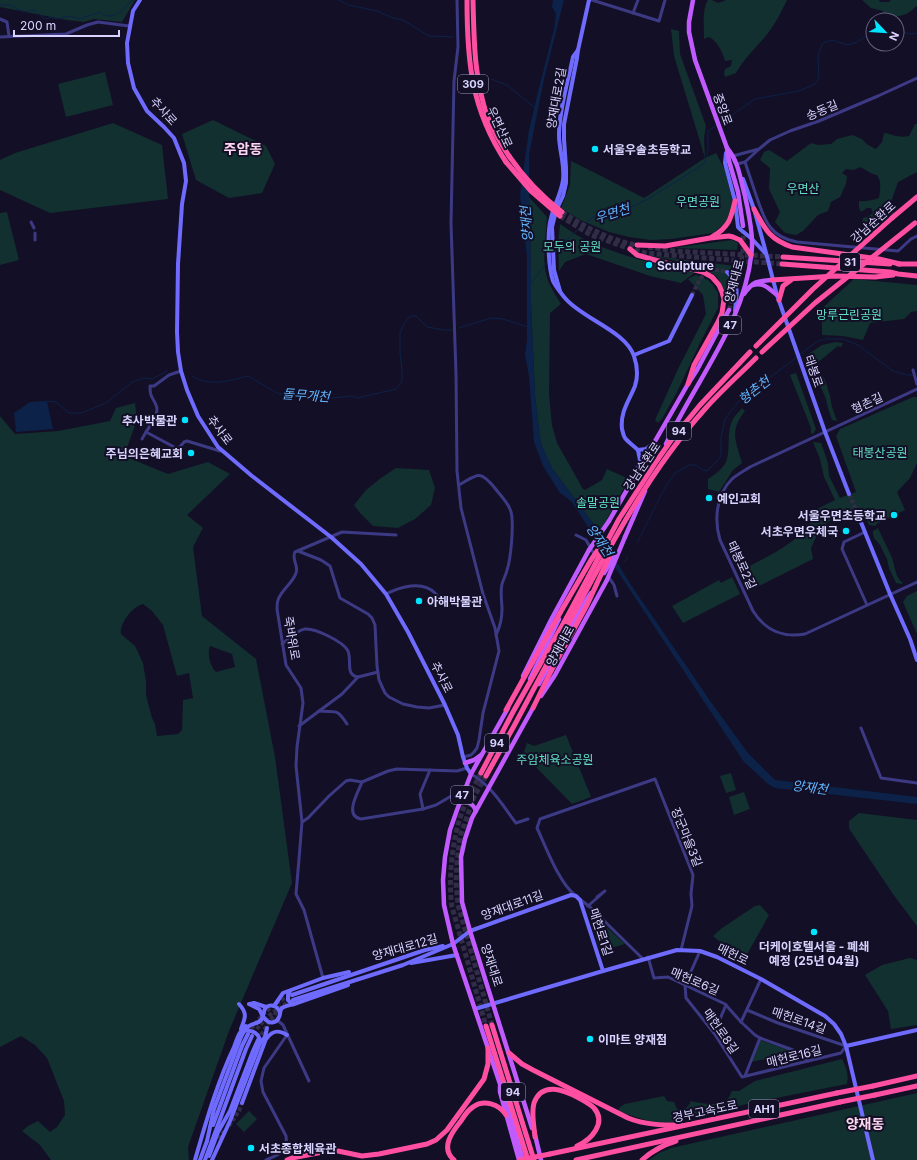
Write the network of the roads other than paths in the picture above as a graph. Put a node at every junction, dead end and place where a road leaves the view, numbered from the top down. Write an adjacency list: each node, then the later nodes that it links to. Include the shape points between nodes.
1 (140, 0): 13 (street, 추사로, via 133,11)
2 (457, 0): 71 (street, via 458,41 454,81 451,223)
3 (467, 0): 4 (highway, 우면산로 / 309, bridge, via 469,59 484,120 506,162 531,191 561,214 517,168 488,118 475,60)
4 (474, 0)
5 (590, 0): 10 (street, 양재대로2길); 57 (street, 양재대로2길, via 564,124 566,183 553,222 552,271 557,288 565,298 620,337)
6 (638, 0): 11 (street)
7 (665, 0): 11 (street, 양재대로2길, via 658,21)
8 (693, 0): 17 (main road, 중앙로 / 47, via 689,32 695,60)
9 (610, 1): 10 (street)
10 (608, 5): 11 (street, 양재대로2길)
11 (633, 13)
12 (0, 19): 14 (street, via 7,22)
13 (129, 26): 14 (street, via 98,22 66,34); 60 (street, 추사로, via 127,55 134,88 147,111 174,138 184,163 186,181 177,282 177,332)
14 (9, 36): 15 (street)
15 (0, 37)
16 (917, 78): 18 (street, 송동길, via 819,122 790,131 770,140)
17 (727, 148): 19 (main road, 양재대로 / 47); 24 (street, via 725,163); 28 (main road, 중앙로 / 47)
18 (759, 149): 19 (street, 송동길); 20 (street)
19 (733, 156): 21 (main road, 양재대로 / 47)
20 (745, 162): 21 (street); 31 (street, via 764,219 784,238 797,242 898,251)
21 (737, 164): 22 (main road, 양재대로 / 47)
22 (739, 170): 25 (street, 태봉로); 33 (main road, 양재대로 / 47)
23 (917, 197): 54 (highway, 강남순환로, bridge, via 813,289)
24 (735, 201): 32 (highway, via 729,223); 33 (street, via 738,226)
25 (754, 209): 37 (street, 태봉로); 41 (highway, via 770,235 784,244)
26 (31, 222): 29 (street)
27 (916, 222): 56 (highway, 강남순환로, bridge, via 815,303)
28 (743, 226)
29 (34, 228)
30 (35, 233): 34 (street)
31 (917, 236)
32 (710, 238): 35 (highway, via 665,246); 38 (highway, via 736,238)
33 (752, 239): 37 (street); 38 (main road, 양재대로 / 47)
34 (35, 240)
35 (637, 245)
36 (630, 249): 61 (highway, via 637,255 703,272 719,285 724,299 722,313 694,365)
37 (766, 253): 47 (street, 태봉로)
38 (751, 255): 50 (main road, 양재대로 / 47)
39 (783, 257): 41 (highway, 31)
40 (782, 264): 44 (highway, 31)
41 (900, 264): 42 (highway, 31)
42 (917, 264)
43 (728, 272): 53 (street, via 737,286)
44 (898, 274): 45 (highway, 31); 46 (highway)
45 (917, 276)
46 (792, 279): 47 (highway); 51 (highway, via 783,286)
47 (772, 280): 48 (main road, via 756,282); 51 (street, 태봉로)
48 (750, 286): 50 (main road); 51 (main road, via 764,285)
49 (692, 295): 57 (street, via 669,341)
50 (742, 297): 53 (main road, 양재대로 / 47)
51 (778, 298): 65 (street, 태봉로)
52 (728, 310): 61 (main road, 양재대로 / 47)
53 (735, 313): 80 (main road, 양재대로 / 47, bridge, via 724,339 669,438)
54 (756, 346)
55 (750, 352): 74 (highway, 강남순환로 / 94, bridge, via 672,439)
56 (762, 352)
57 (634, 355): 68 (street, via 635,385 624,409 621,423 624,437)
58 (756, 358): 75 (highway, 강남순환로 / 94, bridge, via 705,410 681,439)
59 (913, 370): 62 (street)
60 (181, 371): 64 (street, via 150,386 150,394 156,404 157,413); 69 (street, 추사로, via 198,416)
61 (688, 384): 67 (main road, 양재대로 / 47)
62 (917, 384)
63 (917, 389): 65 (street, 형촌길)
64 (146, 432): 66 (street); 69 (street, via 176,448 187,441)
65 (825, 432): 72 (street, 태봉로); 88 (street, 태봉로2길, via 750,467 732,479 721,496 716,520 718,532 754,611 770,629 795,636 805,634)
66 (142, 440)
67 (654, 444): 68 (street); 70 (main road, 양재대로 / 47)
68 (638, 450): 70 (street, via 640,460)
69 (222, 451): 79 (street, 추사로)
70 (636, 475): 82 (main road, 양재대로 / 47, bridge)
71 (459, 485): 90 (street, via 461,508); 90 (street, via 474,476 482,476 506,502 511,512 510,559 502,584 501,625)
72 (849, 494)
73 (856, 510): 76 (street)
74 (619, 519): 89 (highway, 강남순환로 / 94, bridge); 97 (highway, bridge, via 591,560)
75 (625, 521): 89 (highway, 강남순환로 / 94, bridge); 96 (highway, bridge, via 587,605)
76 (865, 532): 85 (street); 88 (street, via 844,542 842,549)
77 (396, 535): 79 (street, via 342,532)
78 (576, 535): 86 (street, via 586,540 614,585)
79 (331, 537): 81 (street); 84 (street, 추사로, via 361,564)
80 (621, 546): 96 (main road, 양재대로 / 47, bridge, via 607,580 555,675); 102 (main road, bridge, via 583,605)
81 (298, 551): 91 (street, 죽바위로, via 293,555 298,569 296,576 278,600); 93 (street, via 326,562 330,566 340,598 372,618 375,626)
82 (588, 551): 97 (main road, 양재대로 / 47, via 530,659); 99 (main road, via 575,588)
83 (917, 582): 85 (street, 태봉로2길)
84 (386, 594): 87 (street, via 406,586 415,586 435,593); 95 (street, 추사로)
85 (890, 594): 88 (street, 태봉로2길); 92 (street)
86 (617, 596)
87 (443, 604)
88 (867, 605)
89 (569, 618): 99 (highway, 강남순환로); 102 (highway, 양재대로 / 94)
90 (496, 635): 105 (street, via 499,651 479,740 474,752)
91 (282, 644): 94 (street, via 306,628 330,636 345,646 350,661 350,672); 101 (street, 죽바위로, via 286,665 301,688 303,703)
92 (917, 660)
93 (378, 672): 94 (street); 95 (street, via 385,693 403,704 429,708)
94 (358, 677): 98 (street, via 342,694)
95 (445, 705): 105 (street, 추사로, via 458,735)
96 (533, 708): 111 (main road, 양재대로 / 47)
97 (506, 710): 104 (main road, 양재대로 / 47)
98 (319, 711): 100 (street, via 338,712); 101 (street)
99 (513, 712): 102 (highway, 양재대로 / 94, via 483,774)
100 (347, 724)
101 (299, 726): 117 (street, 죽바위로, via 296,766)
102 (514, 726)
103 (862, 728): 110 (street, via 881,778)
104 (487, 747): 106 (main road, via 478,758); 108 (main road, 양재대로 / 47)
105 (463, 757): 106 (street, 추사로)
106 (466, 765): 107 (street, via 457,771); 108 (street, 추사로)
107 (430, 770): 109 (street, via 398,769); 114 (street, via 420,794)
108 (471, 774): 111 (street); 112 (main road, 양재대로 / 47)
109 (362, 782): 114 (street, via 352,811 358,818); 117 (street, via 346,781)
110 (917, 783)
111 (489, 787): 115 (main road, 양재대로 / 47); 116 (street, via 516,824)
112 (463, 792): 113 (main road, 양재대로 / 47); 114 (street, via 453,794)
113 (460, 802): 115 (main road, via 471,802); 123 (main road, 양재대로 / 47, via 450,830 443,880 444,905)
114 (423, 810)
115 (476, 811): 122 (main road, 양재대로 / 47, via 461,856 462,902)
116 (528, 819)
117 (302, 822): 132 (street, 죽바위로, via 296,894 304,910)
118 (605, 891): 121 (street)
119 (575, 895): 120 (street); 122 (street, 양재대로11길); 124 (street, 장군마을3길, via 560,876 537,828 540,819 655,779 693,875 690,894 692,906)
120 (580, 900): 121 (street); 131 (street, 매헌로1길)
121 (588, 906): 128 (street)
122 (470, 931): 123 (street, 양재대로11길); 138 (main road, 양재대로 / 47)
123 (454, 944): 126 (main road, 양재대로 / 47); 129 (street, 양재대로12길); 130 (street, 양재대로12길, via 425,950)
124 (681, 950): 125 (street, 매헌로); 127 (street, 매헌로)
125 (700, 950): 133 (street, 매헌로); 134 (street)
126 (457, 955): 129 (street); 142 (main road, 양재대로 / 47)
127 (648, 957): 128 (street, 매헌로); 134 (street, 매헌로6길, via 654,978 668,977)
128 (643, 959): 131 (street, 매헌로)
129 (403, 965): 136 (street, 양재대로12길)
130 (369, 968): 132 (street); 135 (street, 양재대로12길)
131 (603, 971): 138 (street, 매헌로)
132 (323, 978): 135 (street)
133 (761, 979): 143 (street); 157 (street, 매헌로, via 825,1016 834,1024)
134 (685, 985): 139 (street, 매헌로6길); 152 (street, 매헌로8길, via 686,998)
135 (291, 993): 136 (street, via 288,1000); 140 (street, via 283,993)
136 (294, 1002): 144 (street, 양재대로12길, via 282,1008)
137 (239, 1004): 150 (street, via 246,1017)
138 (494, 1004): 142 (street, 매헌로); 159 (main road, 양재대로 / 47)
139 (726, 1005): 148 (street, 매헌로6길); 152 (street)
140 (274, 1006): 141 (street); 144 (street)
141 (266, 1007): 145 (street); 145 (street, via 248,1004)
142 (475, 1009): 158 (main road, 양재대로 / 47)
143 (747, 1010): 148 (street); 157 (street, 매헌로14길)
144 (280, 1012): 146 (street)
145 (263, 1014): 147 (street, via 265,1019); 150 (street, via 260,1021)
146 (277, 1020): 147 (street); 153 (street, via 283,1025)
147 (272, 1022): 149 (street)
148 (741, 1022): 155 (street, 매헌로6길)
149 (267, 1028): 154 (street); 156 (street, via 265,1037)
150 (243, 1030): 156 (street, via 256,1033); 172 (street, via 214,1109); 175 (street, via 230,1055)
151 (917, 1030): 157 (street)
152 (714, 1033): 162 (street, 매헌로8길)
153 (287, 1035): 154 (street, via 276,1031); 163 (street); 179 (street, via 264,1068 260,1080 263,1092 286,1136 284,1150)
154 (267, 1038): 166 (street)
155 (760, 1038): 160 (street, 매헌로6길, via 793,1050); 162 (street)
156 (259, 1042): 173 (street, via 252,1051 230,1111); 178 (street, via 230,1121)
157 (846, 1046): 160 (street, 매헌로16길, via 841,1054); 188 (street, 매헌로)
158 (488, 1048): 164 (main road, 양재대로 / 47); 180 (highway, via 488,1067 482,1082 444,1133 433,1141 374,1155 333,1150)
159 (509, 1053): 168 (highway, via 522,1064 628,1118 653,1124); 170 (main road, 양재대로 / 47)
160 (808, 1061): 162 (street, 매헌로16길)
161 (917, 1076): 168 (highway, 경부고속도로 / AH1, bridge)
162 (743, 1077)
163 (309, 1081)
164 (500, 1084): 167 (main road); 182 (main road, 양재대로 / 47)
165 (917, 1086): 169 (highway, 경부고속도로 / AH1, bridge)
166 (242, 1103)
167 (506, 1115): 181 (highway, via 501,1108 488,1103 471,1108 449,1140 448,1152); 182 (main road)
168 (692, 1125): 174 (highway, 경부고속도로 / AH1)
169 (696, 1134): 186 (highway, 경부고속도로 / AH1); 187 (highway, via 659,1147)
170 (535, 1137): 174 (highway, via 533,1110 536,1100 543,1092 558,1089 590,1105 598,1115 596,1131 583,1143); 185 (main road, 양재대로 / 47)
171 (218, 1139): 173 (street)
172 (207, 1142): 176 (street); 177 (street, via 242,1046 250,1035)
173 (211, 1151): 177 (street)
174 (561, 1152): 182 (highway, 경부고속도로, bridge)
175 (195, 1160)
176 (200, 1160)
177 (206, 1160)
178 (212, 1160)
179 (266, 1160)
180 (286, 1160)
181 (454, 1160)
182 (521, 1160)
183 (528, 1160): 184 (highway, 94, via 489,1025)
184 (534, 1160)
185 (541, 1160)
186 (576, 1160)
187 (642, 1160)
188 (873, 1160)

